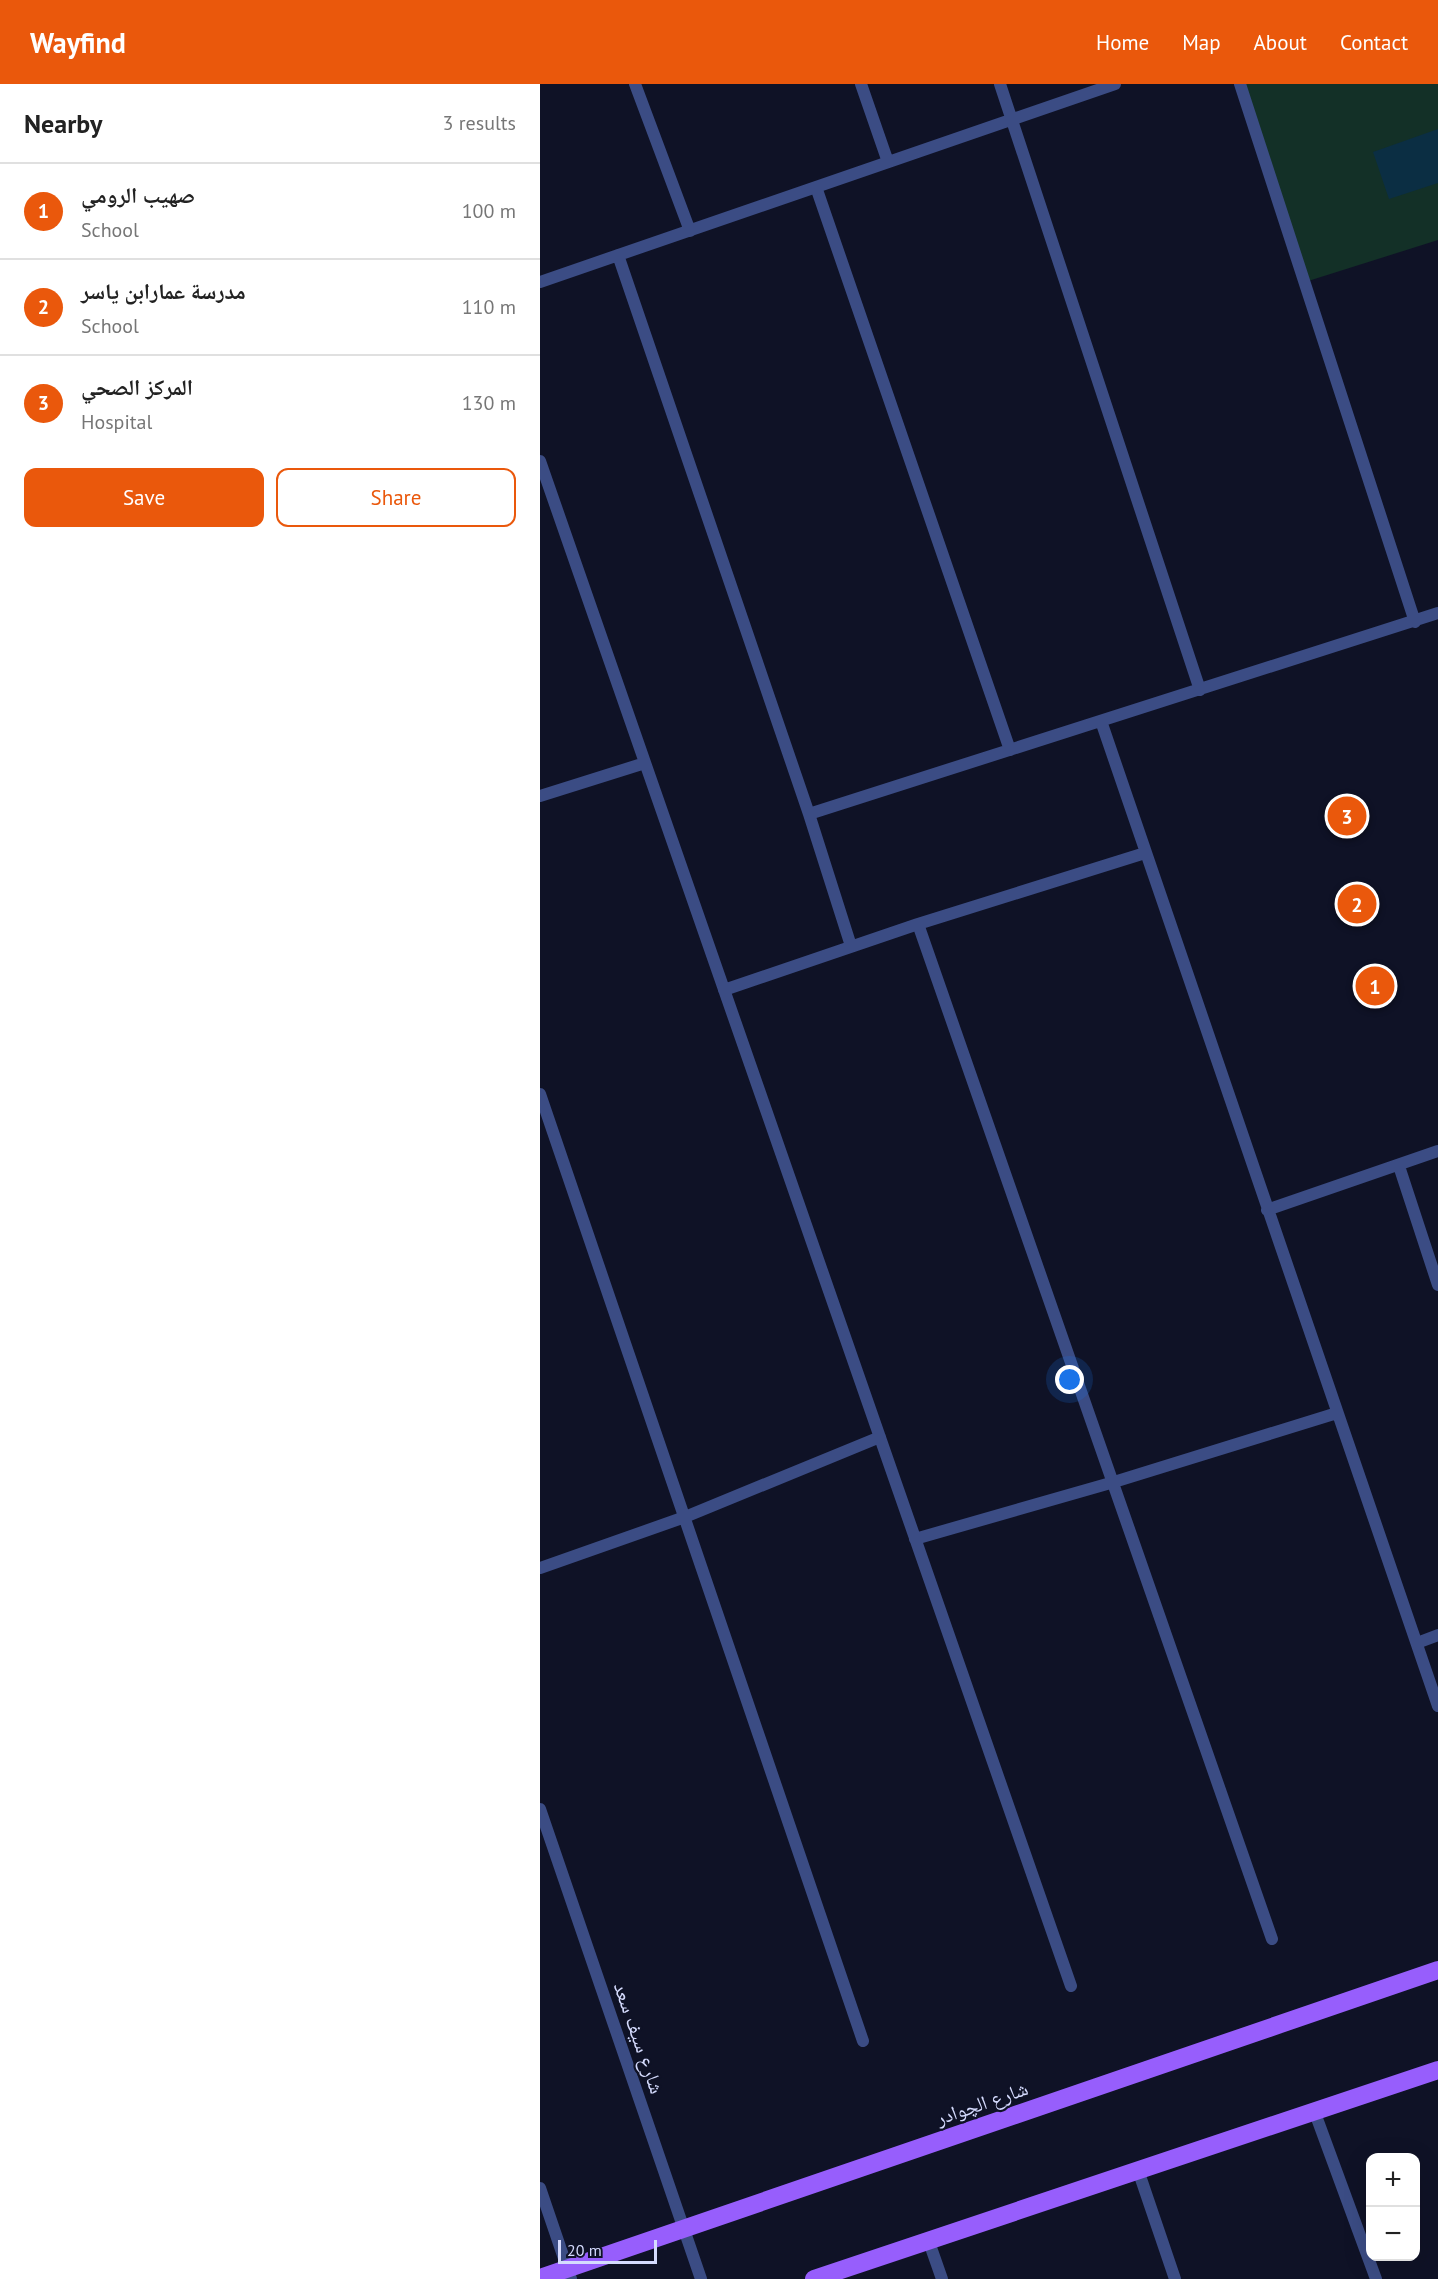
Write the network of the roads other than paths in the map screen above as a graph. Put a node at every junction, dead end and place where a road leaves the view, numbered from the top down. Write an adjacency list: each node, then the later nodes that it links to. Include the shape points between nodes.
1 (635, 84): 9 (street)
2 (861, 84): 7 (street)
3 (1000, 84): 6 (street)
4 (1115, 84): 6 (street)
5 (1240, 84): 14 (street)
6 (1012, 119): 7 (street); 15 (street)
7 (888, 162): 8 (street)
8 (816, 187): 9 (street); 17 (street)
9 (690, 231): 10 (street)
10 (618, 255): 11 (street); 20 (street)
11 (540, 282)
12 (540, 461): 18 (street)
13 (1438, 613): 14 (street)
14 (1415, 622): 15 (street)
15 (1200, 690): 16 (street)
16 (1101, 721): 17 (street); 21 (street)
17 (1010, 750): 20 (street)
18 (645, 763): 19 (street); 24 (street)
19 (540, 796)
20 (809, 813): 23 (street)
21 (1145, 853): 22 (street); 28 (street)
22 (918, 924): 23 (street); 32 (street)
23 (851, 946): 24 (street)
24 (724, 990): 31 (street)
25 (540, 1094): 33 (street)
26 (1438, 1151): 27 (street)
27 (1399, 1167): 28 (street); 29 (street)
28 (1267, 1210): 30 (street)
29 (1438, 1285)
30 (1337, 1413): 32 (street); 37 (street)
31 (880, 1437): 33 (street); 34 (street)
32 (1114, 1482): 34 (street); 40 (street)
33 (685, 1517): 35 (street); 43 (street)
34 (915, 1539): 42 (street)
35 (540, 1568)
36 (1438, 1635): 37 (street)
37 (1417, 1643): 38 (street)
38 (1438, 1707)
39 (540, 1809): 48 (street, شارع سيف سعد)
40 (1272, 1939)
41 (1438, 1970): 48 (main road, شارع الچوادر)
42 (1071, 1986)
43 (863, 2042)
44 (1438, 2070): 45 (main road)
45 (1315, 2113): 46 (main road); 56 (street)
46 (1138, 2170): 49 (main road); 55 (street)
47 (540, 2188): 50 (street)
48 (683, 2229): 50 (main road, شارع الچوادر); 52 (street, شارع سيف سعد)
49 (928, 2239): 53 (main road); 54 (street)
50 (569, 2274): 51 (main road, شارع الچوادر)
51 (540, 2278)
52 (700, 2279)
53 (814, 2279)
54 (942, 2279)
55 (1175, 2279)
56 (1376, 2279)

